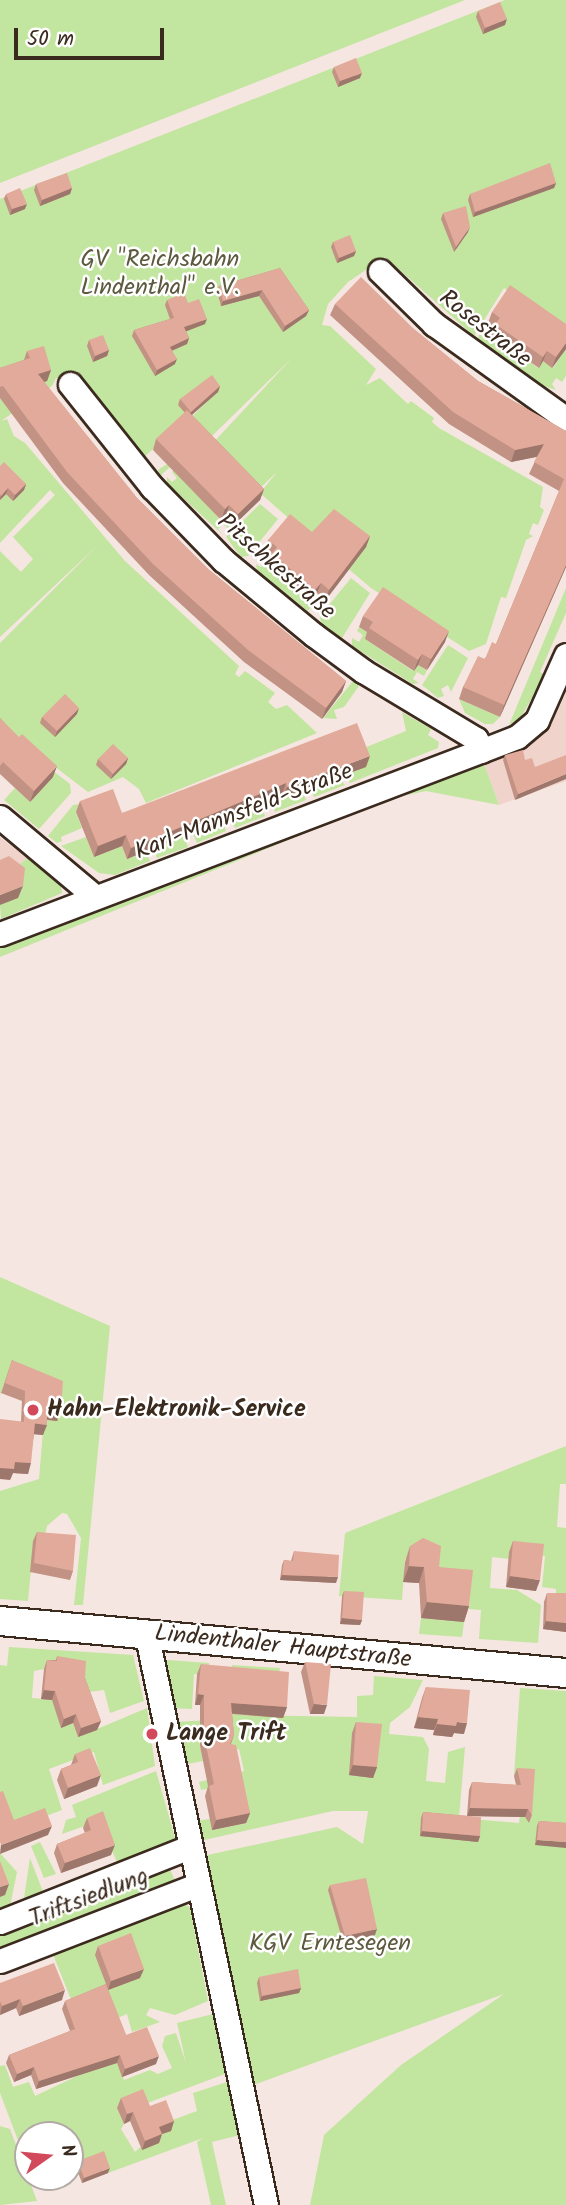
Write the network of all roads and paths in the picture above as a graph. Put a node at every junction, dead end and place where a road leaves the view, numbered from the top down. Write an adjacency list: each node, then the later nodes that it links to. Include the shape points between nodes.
1 (380, 271): 3 (street, Rosestraße, via 433,324)
2 (70, 384): 5 (street, Pitschkestraße, via 152,487 223,560 363,671 476,739)
3 (566, 419)
4 (566, 655): 5 (street, Karl-Mannsfeld-Straße, via 537,720 508,741)
5 (481, 751): 7 (street, Karl-Mannsfeld-Straße)
6 (0, 817): 7 (street)
7 (94, 896): 8 (street, Karl-Mannsfeld-Straße)
8 (0, 934)
9 (0, 1621): 10 (street, Lindenthaler Hauptstraße)
10 (146, 1632): 11 (street, Lindenthaler Hauptstraße); 12 (street)
11 (566, 1673)
12 (189, 1847): 13 (street); 14 (street, Triftsiedlung)
13 (197, 1885): 15 (street, Triftsiedlung); 16 (street)
14 (0, 1922)
15 (0, 1961)
16 (266, 2205)

